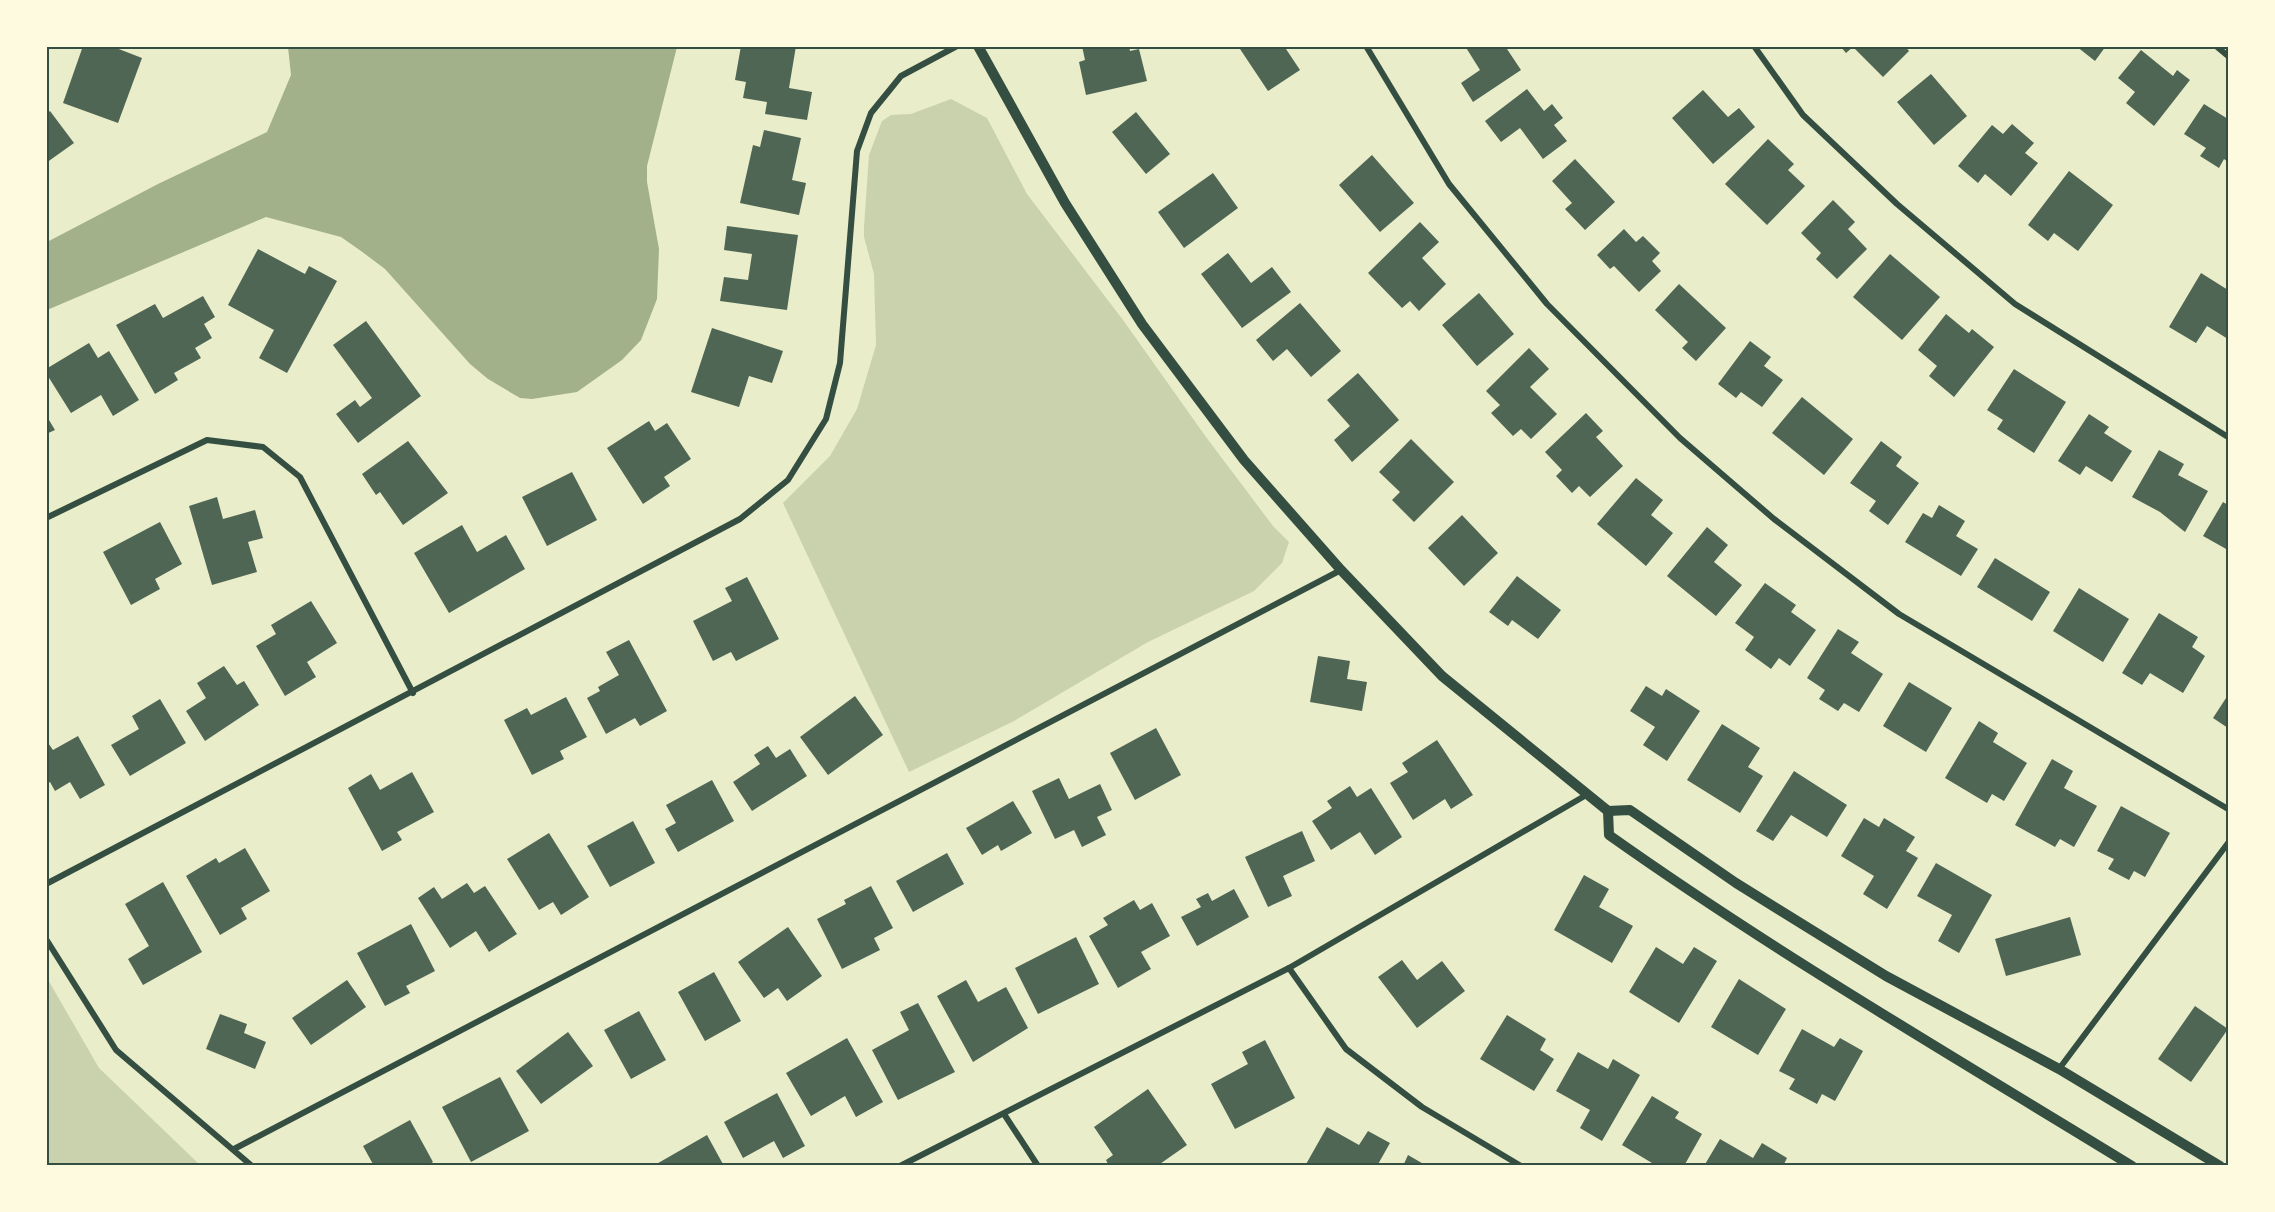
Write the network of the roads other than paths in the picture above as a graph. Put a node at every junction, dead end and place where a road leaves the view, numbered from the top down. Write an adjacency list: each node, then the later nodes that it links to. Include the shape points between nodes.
1 (957, 46): 10 (street, via 902,76 871,112 856,151 840,363 826,419 788,480 740,519)
2 (978, 46): 9 (street, via 1065,203 1143,324 1244,460)
3 (1366, 46): 12 (street, via 1449,184 1547,304 1680,438 1774,519 1899,614)
4 (1754, 46): 7 (street, via 1803,114 1898,204 2015,304)
5 (2216, 46): 6 (street)
6 (2229, 56)
7 (2229, 437)
8 (46, 518): 10 (street, via 207,440 263,447 300,477)
9 (1341, 570): 11 (street, via 1442,676); 20 (street)
10 (412, 693): 15 (street)
11 (1588, 794): 13 (street); 17 (street)
12 (2229, 809)
13 (1608, 810): 18 (street, via 1630,810 1736,883 1886,976); 25 (street, via 1609,835 1688,891)
14 (2229, 843): 18 (street)
15 (46, 885)
16 (46, 939): 20 (street, via 116,1050)
17 (1289, 968): 19 (street); 24 (street, via 1346,1049 1422,1107)
18 (2059, 1069): 26 (street)
19 (1004, 1114): 22 (street); 23 (street)
20 (234, 1149): 21 (street)
21 (252, 1166)
22 (900, 1166)
23 (1038, 1166)
24 (1521, 1166)
25 (2132, 1166)
26 (2220, 1166)

